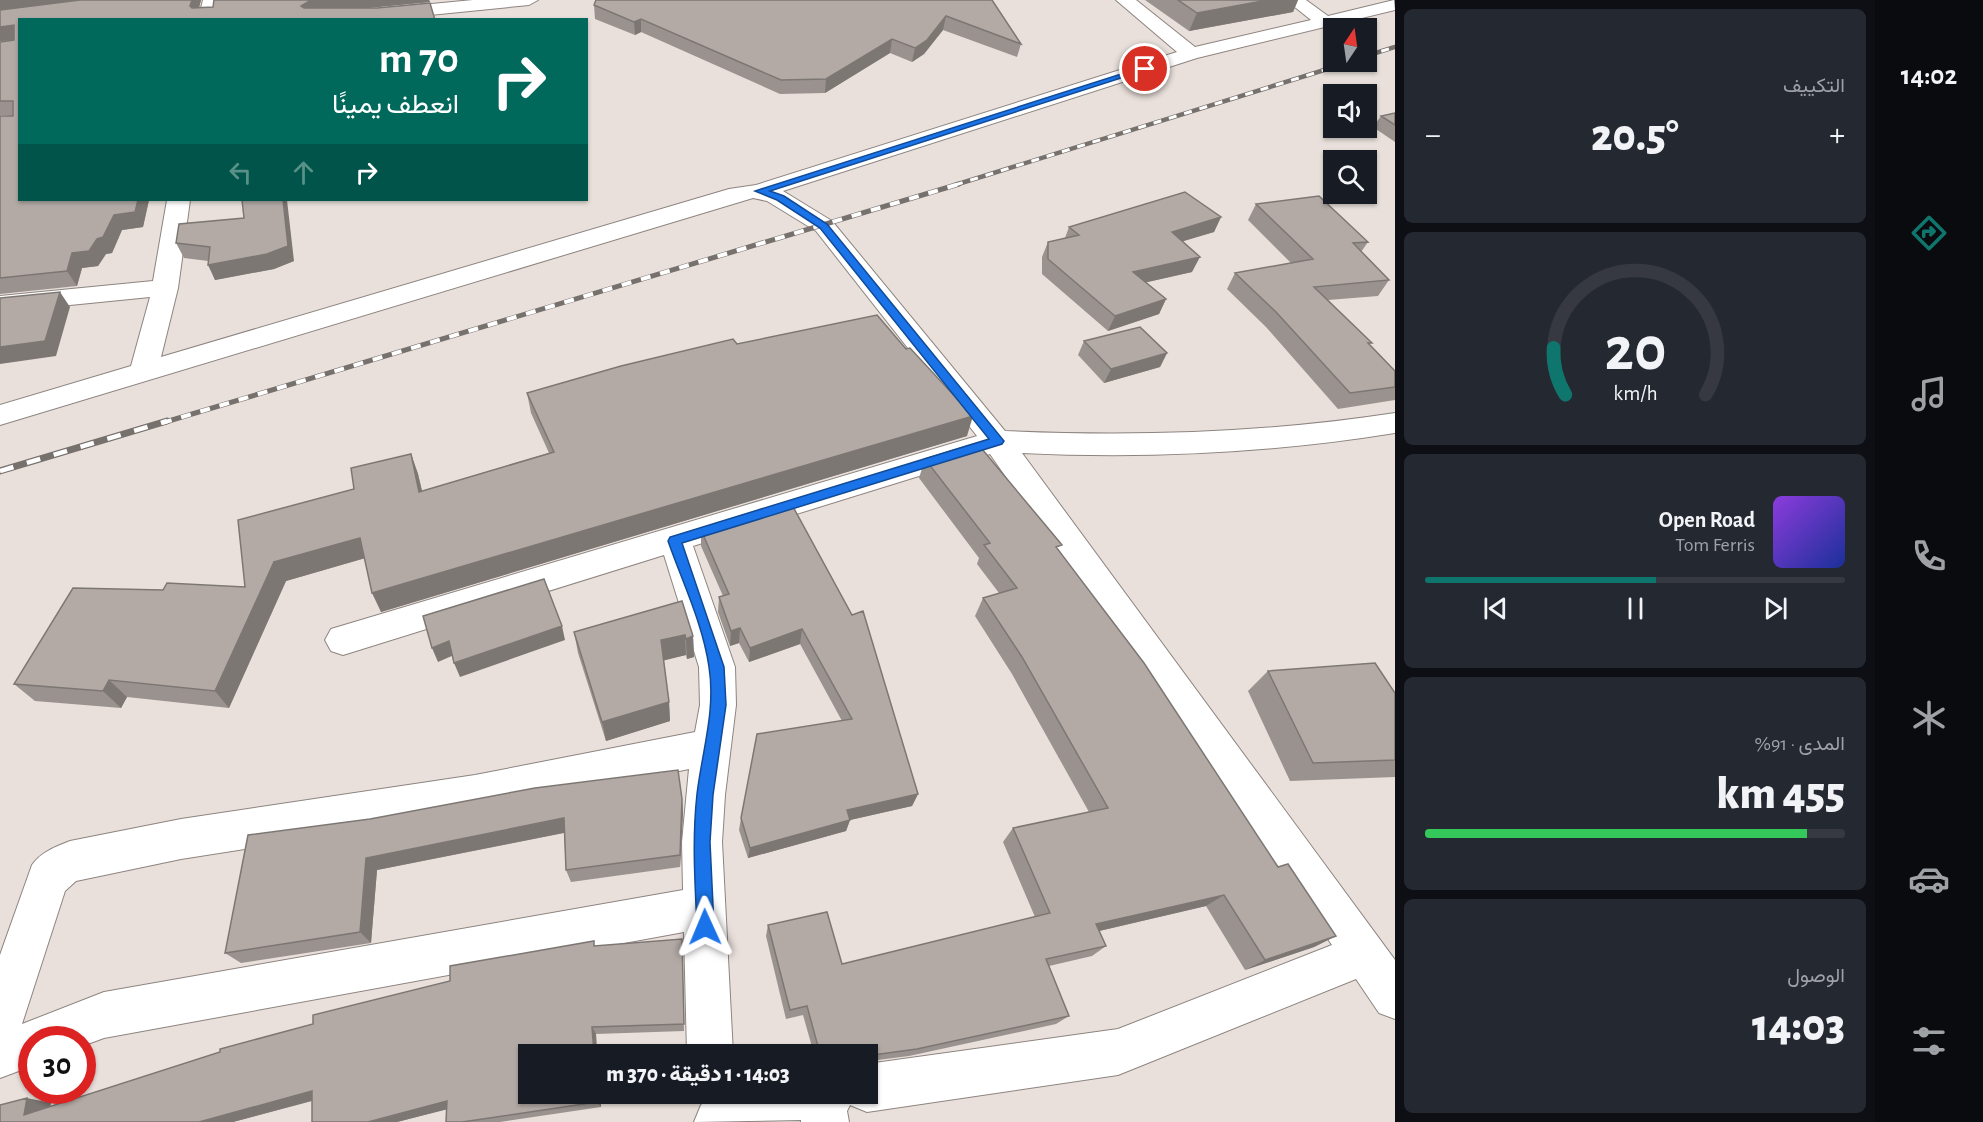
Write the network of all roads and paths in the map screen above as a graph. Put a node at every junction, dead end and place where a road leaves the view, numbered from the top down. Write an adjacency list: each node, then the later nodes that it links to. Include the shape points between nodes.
1 (212, 0): 7 (street)
2 (529, 0): 6 (street)
3 (1125, 0): 12 (street)
4 (1295, 0): 10 (street)
5 (1395, 5): 9 (street)
6 (383, 7): 8 (street)
7 (208, 18)
8 (327, 18)
9 (1346, 18)
10 (1323, 20)
11 (1323, 24): 12 (street)
12 (1191, 54): 13 (street)
13 (760, 191): 17 (street, via 737,194); 20 (street, via 781,198 824,226)
14 (179, 201): 15 (street)
15 (165, 288): 16 (street); 17 (street)
16 (0, 304)
17 (143, 374): 18 (street)
18 (0, 415)
19 (1395, 423): 20 (street, via 1212,442 1105,446)
20 (998, 441): 21 (street); 25 (street)
21 (675, 541): 22 (street); 23 (street, via 717,667)
22 (343, 640)
23 (714, 746): 24 (street, via 702,842); 27 (street, via 475,794 181,839 70,862 53,871 47,880)
24 (705, 907): 28 (street, via 104,1015); 29 (street)
25 (1364, 954): 26 (street); 32 (street, via 1118,1052)
26 (1395, 997)
27 (0, 1021)
28 (76, 1026)
29 (710, 1044)
30 (18, 1048): 31 (street)
31 (0, 1055)
32 (878, 1086)
33 (710, 1104): 35 (street)
34 (735, 1104): 36 (street)
35 (710, 1122)
36 (718, 1122)

